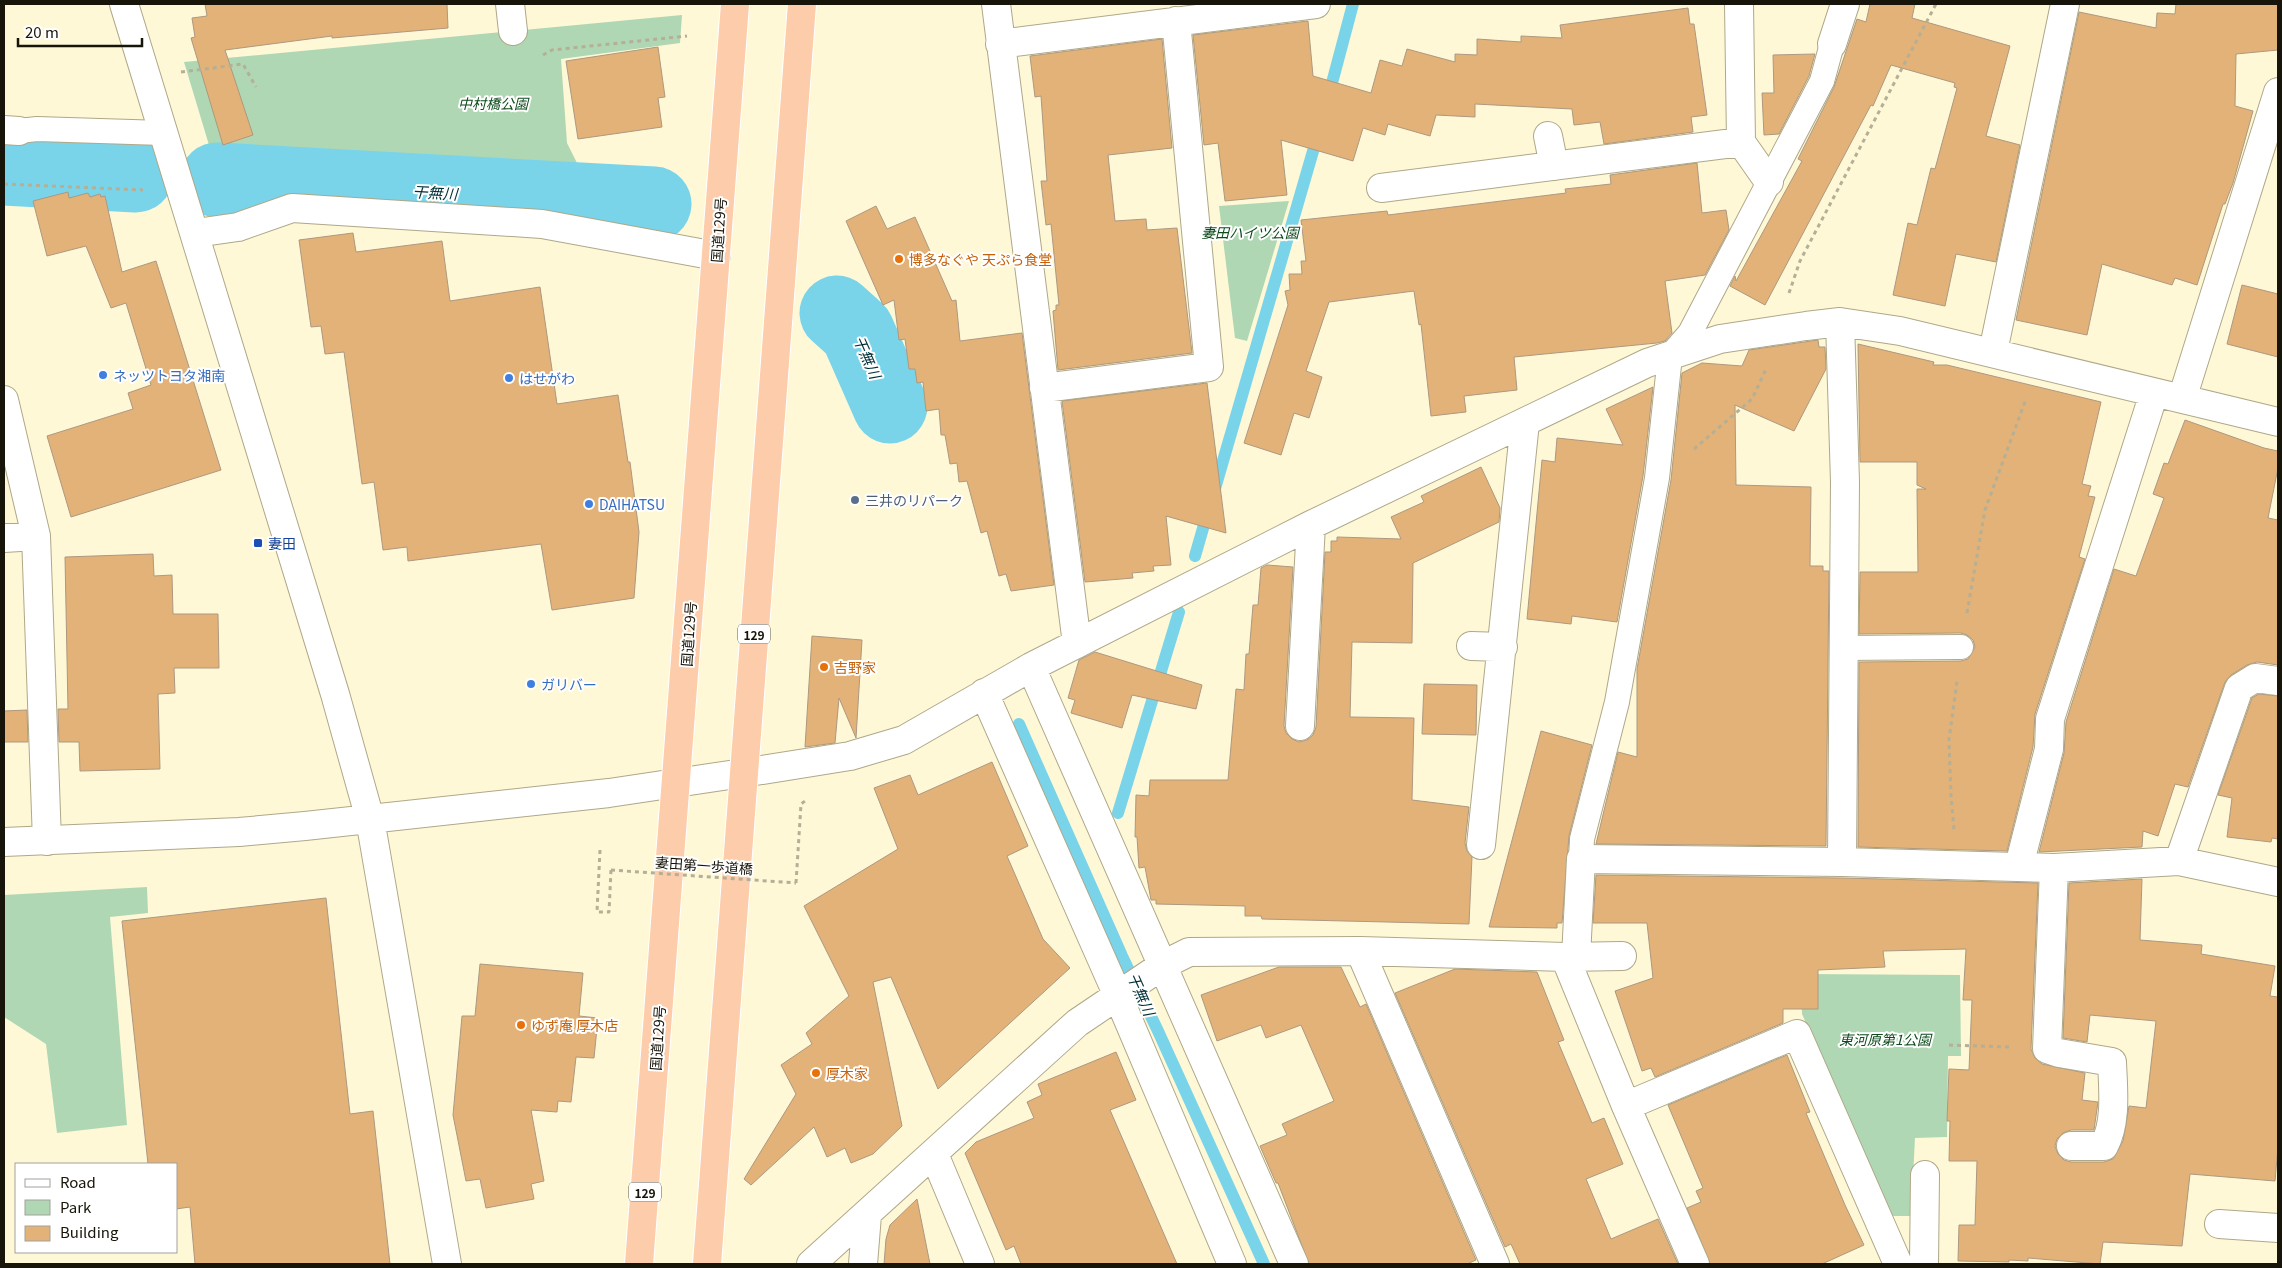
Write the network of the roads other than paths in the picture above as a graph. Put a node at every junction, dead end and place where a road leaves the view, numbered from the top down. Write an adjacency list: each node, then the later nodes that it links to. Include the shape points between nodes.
1 (124, 4): 16 (street)
2 (510, 4): 11 (street)
3 (735, 4): 23 (highway, 国道129号 / 129)
4 (802, 4): 45 (highway, 129)
5 (996, 4): 12 (street)
6 (1316, 4): 10 (street)
7 (1740, 4): 18 (street)
8 (1845, 4): 13 (street)
9 (2065, 4): 25 (street)
10 (1176, 21): 12 (street); 27 (street, via 1210,367)
11 (513, 31)
12 (1000, 44): 27 (street)
13 (1832, 44): 20 (lane, via 1822,81)
14 (2278, 92): 29 (street)
15 (11, 131): 16 (lane)
16 (163, 133): 22 (street)
17 (1548, 136): 19 (street)
18 (1741, 142): 19 (street); 20 (street)
19 (1554, 166): 21 (street)
20 (1769, 182): 26 (lane, via 1690,333)
21 (1381, 188)
22 (196, 233): 23 (street, via 238,227 292,208 542,224); 47 (street, via 336,694)
23 (716, 256): 46 (highway, 国道129号 / 129)
24 (1840, 322): 25 (street, via 1900,331); 26 (street, via 1720,339); 40 (street, via 1845,482)
25 (1993, 352): 28 (street)
26 (1670, 356): 31 (street, via 1647,363); 51 (lane, via 1657,478 1617,702 1582,839)
27 (1044, 388): 36 (street)
28 (2154, 393): 29 (street); 54 (street, via 2050,719 2049,748)
29 (2182, 399): 32 (street)
30 (4, 400): 34 (street)
31 (1525, 422): 33 (street); 38 (street)
32 (2278, 422)
33 (1311, 525): 36 (street); 44 (street)
34 (36, 536): 35 (street); 48 (street)
35 (4, 538)
36 (1076, 644): 41 (street)
37 (1471, 646): 38 (street)
38 (1503, 647): 50 (street)
39 (1961, 647): 40 (lane)
40 (1844, 648): 53 (street)
41 (1031, 667): 43 (street); 60 (street)
42 (2278, 681): 52 (street, via 2255,678 2239,688)
43 (984, 694): 45 (street, via 904,740 850,756); 61 (street)
44 (1300, 726)
45 (743, 773): 46 (street); 71 (highway, 129)
46 (677, 783): 47 (street); 70 (highway, 国道129号 / 129)
47 (370, 820): 48 (street, via 239,832); 69 (street)
48 (47, 841): 49 (street)
49 (4, 842)
50 (1481, 845)
51 (1580, 859): 53 (street); 59 (street)
52 (2179, 861): 55 (street); 56 (street)
53 (1842, 862): 54 (street)
54 (2019, 866): 55 (street)
55 (2054, 868): 63 (street, via 2047,1049 2112,1062 2113,1098 2104,1154)
56 (2278, 882)
57 (1360, 951): 59 (street); 60 (street, via 1189,952); 77 (street)
58 (1622, 956): 59 (street)
59 (1570, 957): 62 (street)
60 (1156, 969): 61 (street); 76 (street)
61 (1122, 993): 64 (street, via 1077,1023); 75 (street)
62 (1626, 1106): 78 (street); 79 (street, via 1797,1034)
63 (2071, 1146)
64 (934, 1154): 66 (street); 74 (street)
65 (1925, 1175): 80 (street)
66 (866, 1215): 72 (street); 73 (street)
67 (2218, 1224): 68 (street)
68 (2275, 1234)
69 (447, 1264)
70 (639, 1264)
71 (707, 1264)
72 (811, 1264)
73 (864, 1264)
74 (980, 1264)
75 (1232, 1264)
76 (1294, 1264)
77 (1495, 1264)
78 (1695, 1264)
79 (1898, 1264)
80 (1924, 1264)

